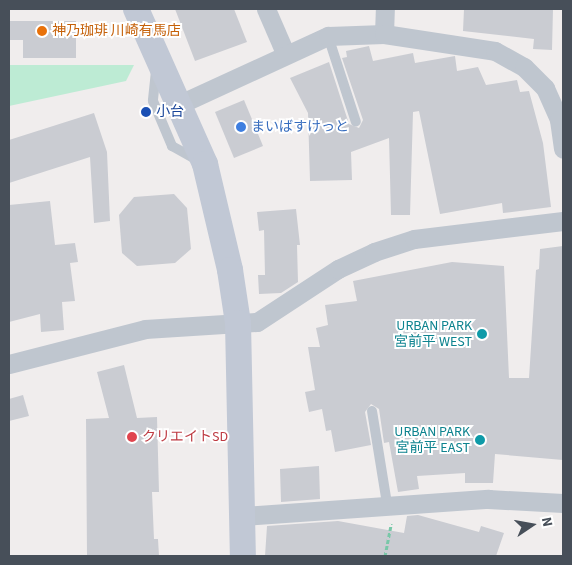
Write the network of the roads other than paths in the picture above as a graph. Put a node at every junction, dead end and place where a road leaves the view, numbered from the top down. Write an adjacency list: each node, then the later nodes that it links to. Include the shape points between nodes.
1 (136, 9): 7 (street)
2 (266, 9): 6 (street)
3 (385, 9): 4 (street)
4 (384, 34): 5 (street); 10 (street, via 495,52 524,67 545,88 559,120)
5 (328, 36): 6 (street); 9 (lane)
6 (285, 53): 8 (street)
7 (158, 56): 8 (street); 11 (lane, via 153,101 172,146)
8 (180, 104): 11 (street)
9 (356, 122)
10 (563, 149)
11 (205, 164): 13 (street, via 220,221)
12 (563, 221): 13 (street, via 414,239 338,269 257,322)
13 (238, 323): 14 (street, via 145,329); 18 (street)
14 (9, 364)
15 (372, 412): 17 (lane)
16 (563, 503): 17 (street, via 488,500)
17 (391, 504): 18 (street)
18 (243, 516): 19 (street)
19 (243, 556)

